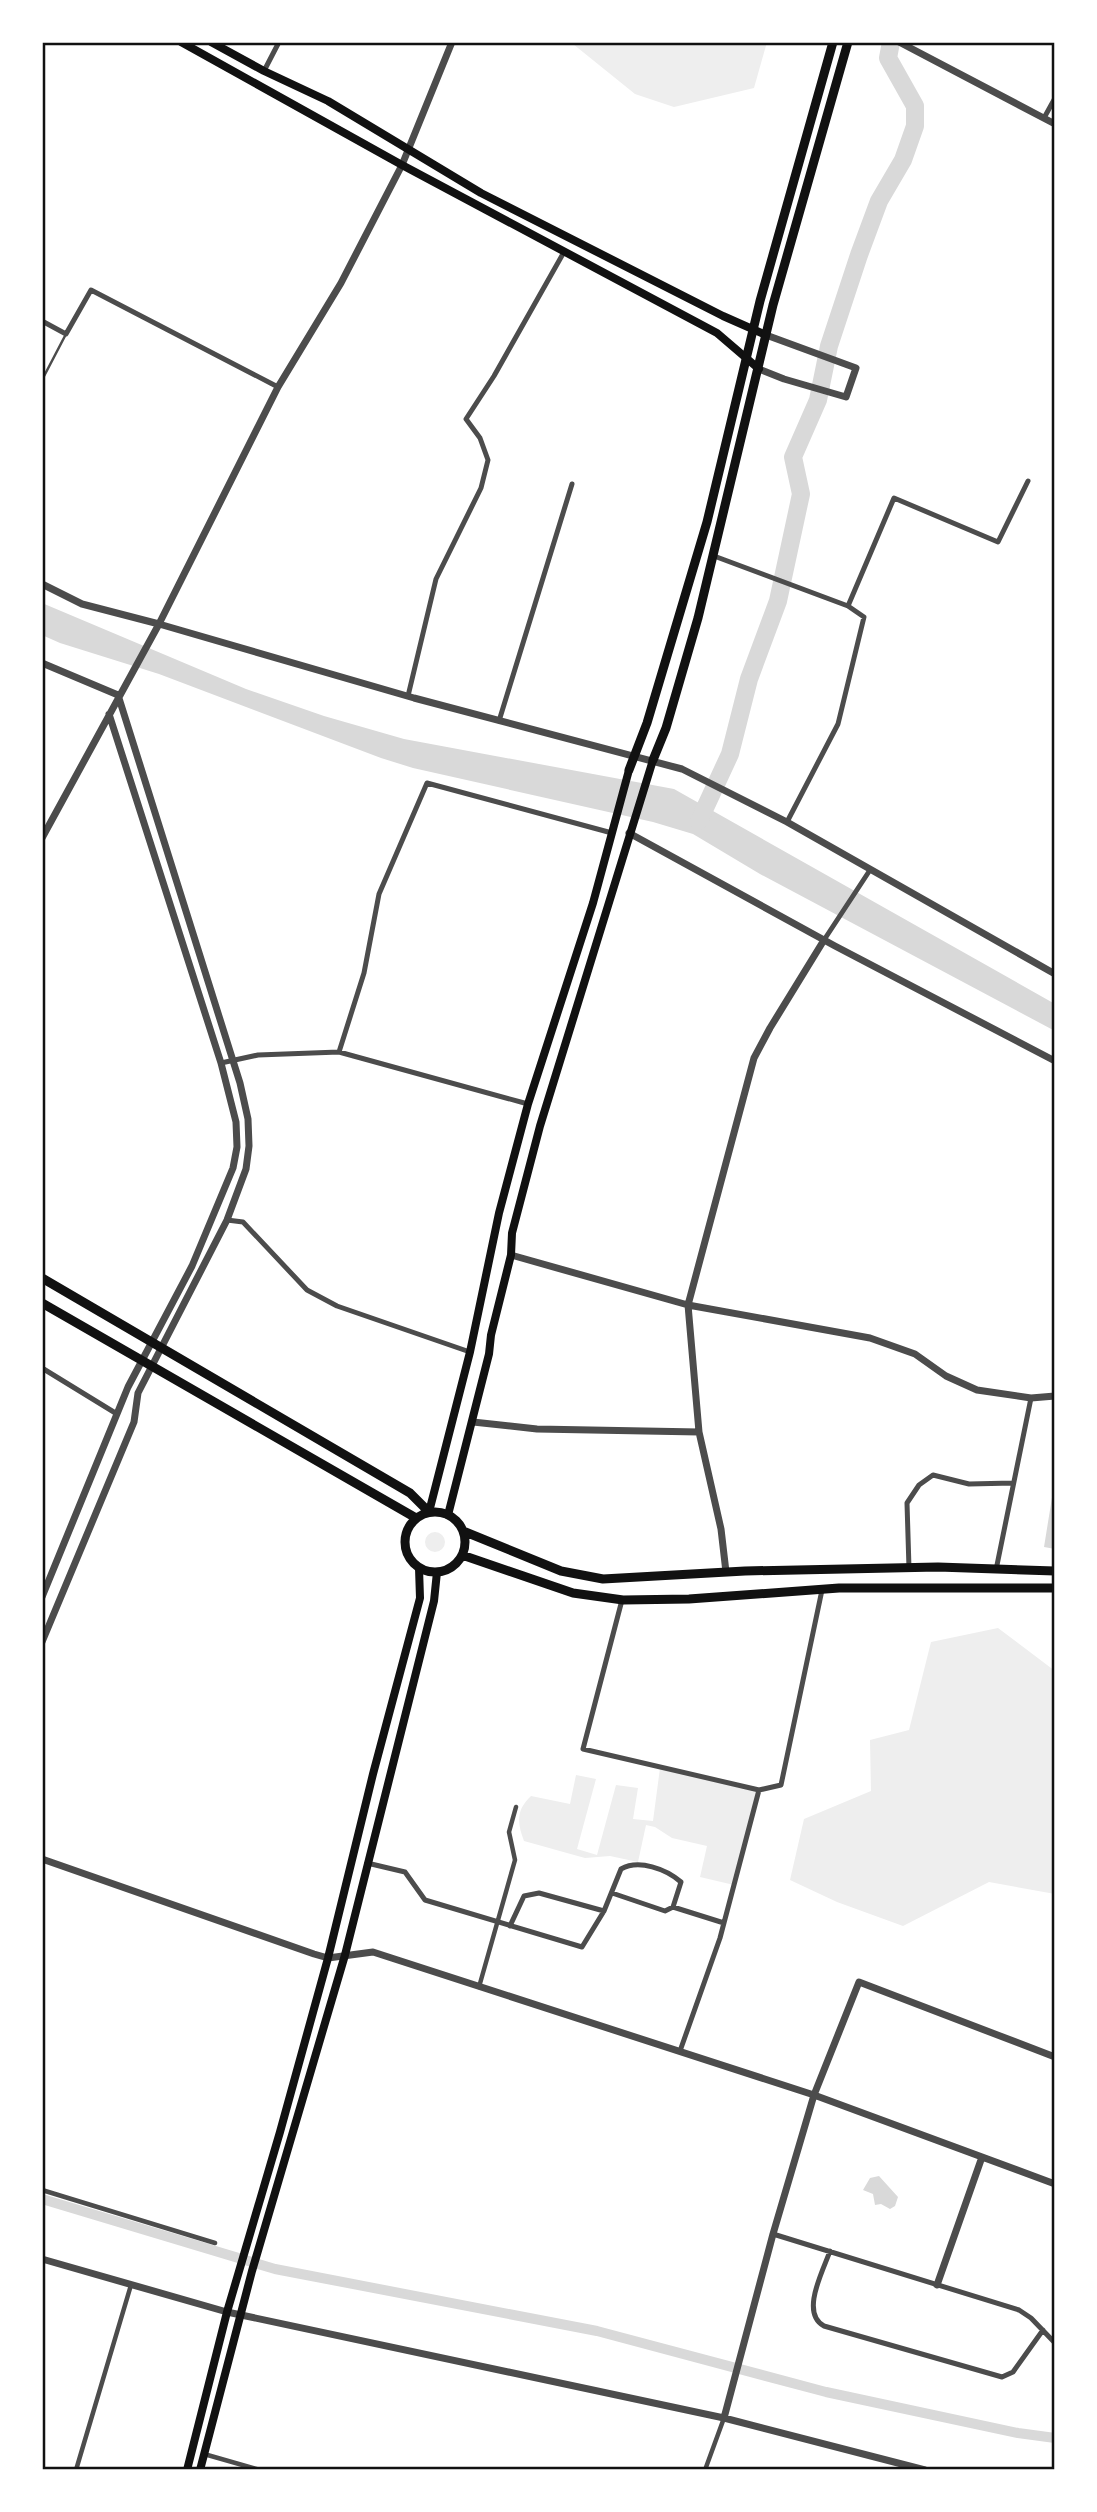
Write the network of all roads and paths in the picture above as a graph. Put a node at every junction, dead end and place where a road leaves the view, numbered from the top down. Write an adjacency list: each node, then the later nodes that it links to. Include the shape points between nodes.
1 (181, 42): 13 (main road)
2 (211, 42): 8 (main road)
3 (279, 42): 8 (street)
4 (452, 42): 12 (street)
5 (833, 42): 16 (main road)
6 (848, 42): 18 (main road)
7 (902, 44): 10 (street)
8 (264, 71): 12 (main road, via 328,102)
9 (1055, 98): 10 (street)
10 (1044, 118): 11 (street)
11 (1055, 124)
12 (408, 150): 13 (street); 16 (main road, via 481,193)
13 (402, 165): 14 (main road); 22 (street, via 341,283)
14 (564, 252): 19 (main road, via 717,333); 31 (street, via 466,419 488,460 481,488 436,579)
15 (42, 321): 17 (street)
16 (753, 329): 18 (main road); 19 (main road)
17 (66, 334): 21 (lane); 22 (street, via 91,290)
18 (766, 335): 20 (main road); 20 (street, via 856,368 846,397)
19 (746, 359): 20 (main road); 34 (main road, via 707,522)
20 (759, 369): 25 (main road)
21 (42, 380)
22 (278, 387): 28 (street)
23 (1028, 481): 27 (street, via 998,542 894,498)
24 (572, 484): 33 (street)
25 (714, 556): 27 (street); 35 (main road, via 666,728)
26 (42, 584): 28 (street, via 82,604)
27 (848, 606): 37 (street, via 864,617 838,724)
28 (159, 624): 30 (street); 31 (street)
29 (42, 663): 30 (street)
30 (118, 695): 32 (street); 45 (street)
31 (408, 696): 33 (street)
32 (108, 714): 40 (street); 47 (street)
33 (499, 721): 34 (street)
34 (633, 756): 35 (street); 36 (main road)
35 (651, 764): 37 (street, via 704,778); 39 (main road)
36 (629, 770): 38 (main road)
37 (787, 822): 41 (street)
38 (612, 833): 44 (street, via 427,783 379,894 364,973); 48 (main road)
39 (629, 833): 42 (street); 50 (main road, via 540,1126)
40 (42, 838)
41 (870, 870): 42 (street); 43 (street)
42 (824, 940): 46 (street); 53 (street, via 754,1058)
43 (1055, 974)
44 (339, 1052): 45 (street); 48 (street)
45 (233, 1060): 47 (street); 49 (street, via 248,1119 249,1146 246,1169)
46 (1055, 1061)
47 (220, 1063): 54 (street, via 236,1122 233,1168)
48 (528, 1104): 55 (main road)
49 (227, 1220): 54 (street, via 201,1273); 55 (street, via 243,1222 307,1290 337,1306)
50 (510, 1255): 53 (street); 62 (main road)
51 (42, 1278): 54 (main road)
52 (42, 1303): 56 (main road)
53 (688, 1305): 60 (street, via 870,1338 915,1354 962,1384); 63 (street)
54 (156, 1345): 56 (street); 57 (street); 65 (main road, via 410,1493)
55 (470, 1352): 65 (main road)
56 (141, 1360): 57 (main road); 61 (street)
57 (150, 1366): 67 (main road); 80 (street, via 138,1393 134,1422)
58 (42, 1368): 61 (street)
59 (1055, 1396): 60 (street)
60 (1031, 1398): 64 (street)
61 (117, 1414): 78 (street)
62 (473, 1422): 63 (street, via 537,1429); 66 (main road)
63 (699, 1432): 75 (street)
64 (1013, 1483): 71 (street, via 968,1484 933,1475 919,1485 907,1503); 72 (street)
65 (429, 1512): 66 (main road); 67 (main road)
66 (448, 1515): 68 (main road)
67 (416, 1518): 70 (main road, via 404,1544)
68 (463, 1531): 69 (main road); 75 (main road, via 561,1571 603,1578)
69 (463, 1555): 74 (main road, via 452,1567); 79 (main road, via 573,1593)
70 (419, 1568): 74 (main road); 92 (main road, via 419,1598)
71 (909, 1568): 72 (main road); 75 (main road)
72 (996, 1570): 73 (main road)
73 (1055, 1571)
74 (437, 1572): 84 (main road, via 434,1601)
75 (726, 1572)
76 (1055, 1588): 77 (main road)
77 (822, 1590): 79 (main road); 81 (street, via 781,1785)
78 (42, 1597)
79 (622, 1600): 81 (street, via 583,1749)
80 (42, 1642)
81 (759, 1790): 89 (street)
82 (516, 1807): 88 (street, via 509,1832 515,1860)
83 (42, 1859): 92 (street)
84 (367, 1864): 88 (street, via 405,1872 425,1900); 91 (main road)
85 (612, 1893): 86 (street, via 665,1911); 86 (street, via 621,1869 639,1864 681,1882); 87 (street)
86 (673, 1907): 89 (street)
87 (604, 1911): 90 (street, via 539,1893 524,1896); 90 (street, via 582,1947)
88 (499, 1922): 90 (street); 93 (street)
89 (724, 1923): 94 (street)
90 (510, 1926)
91 (345, 1955): 92 (street); 93 (street, via 373,1952); 107 (main road)
92 (328, 1958): 106 (main road)
93 (480, 1987): 94 (street)
94 (680, 2052): 96 (street)
95 (1055, 2057): 96 (street, via 859,1982)
96 (814, 2095): 97 (street); 100 (street)
97 (982, 2157): 98 (street); 105 (street)
98 (1055, 2184)
99 (42, 2190): 101 (street)
100 (773, 2234): 102 (street); 110 (street)
101 (215, 2242)
102 (830, 2251): 105 (street); 108 (street, via 813,2303 815,2319 824,2326 1002,2377 1013,2372)
103 (42, 2259): 104 (street)
104 (131, 2285): 106 (street); 112 (street)
105 (937, 2286): 108 (street, via 1018,2310)
106 (227, 2312): 107 (street); 113 (main road)
107 (241, 2314): 110 (street); 111 (main road)
108 (1043, 2330): 109 (street)
109 (1055, 2343)
110 (724, 2418): 116 (street); 117 (street)
111 (204, 2454): 114 (main road); 115 (street)
112 (76, 2470)
113 (187, 2470)
114 (200, 2470)
115 (260, 2470)
116 (705, 2470)
117 (925, 2470)

